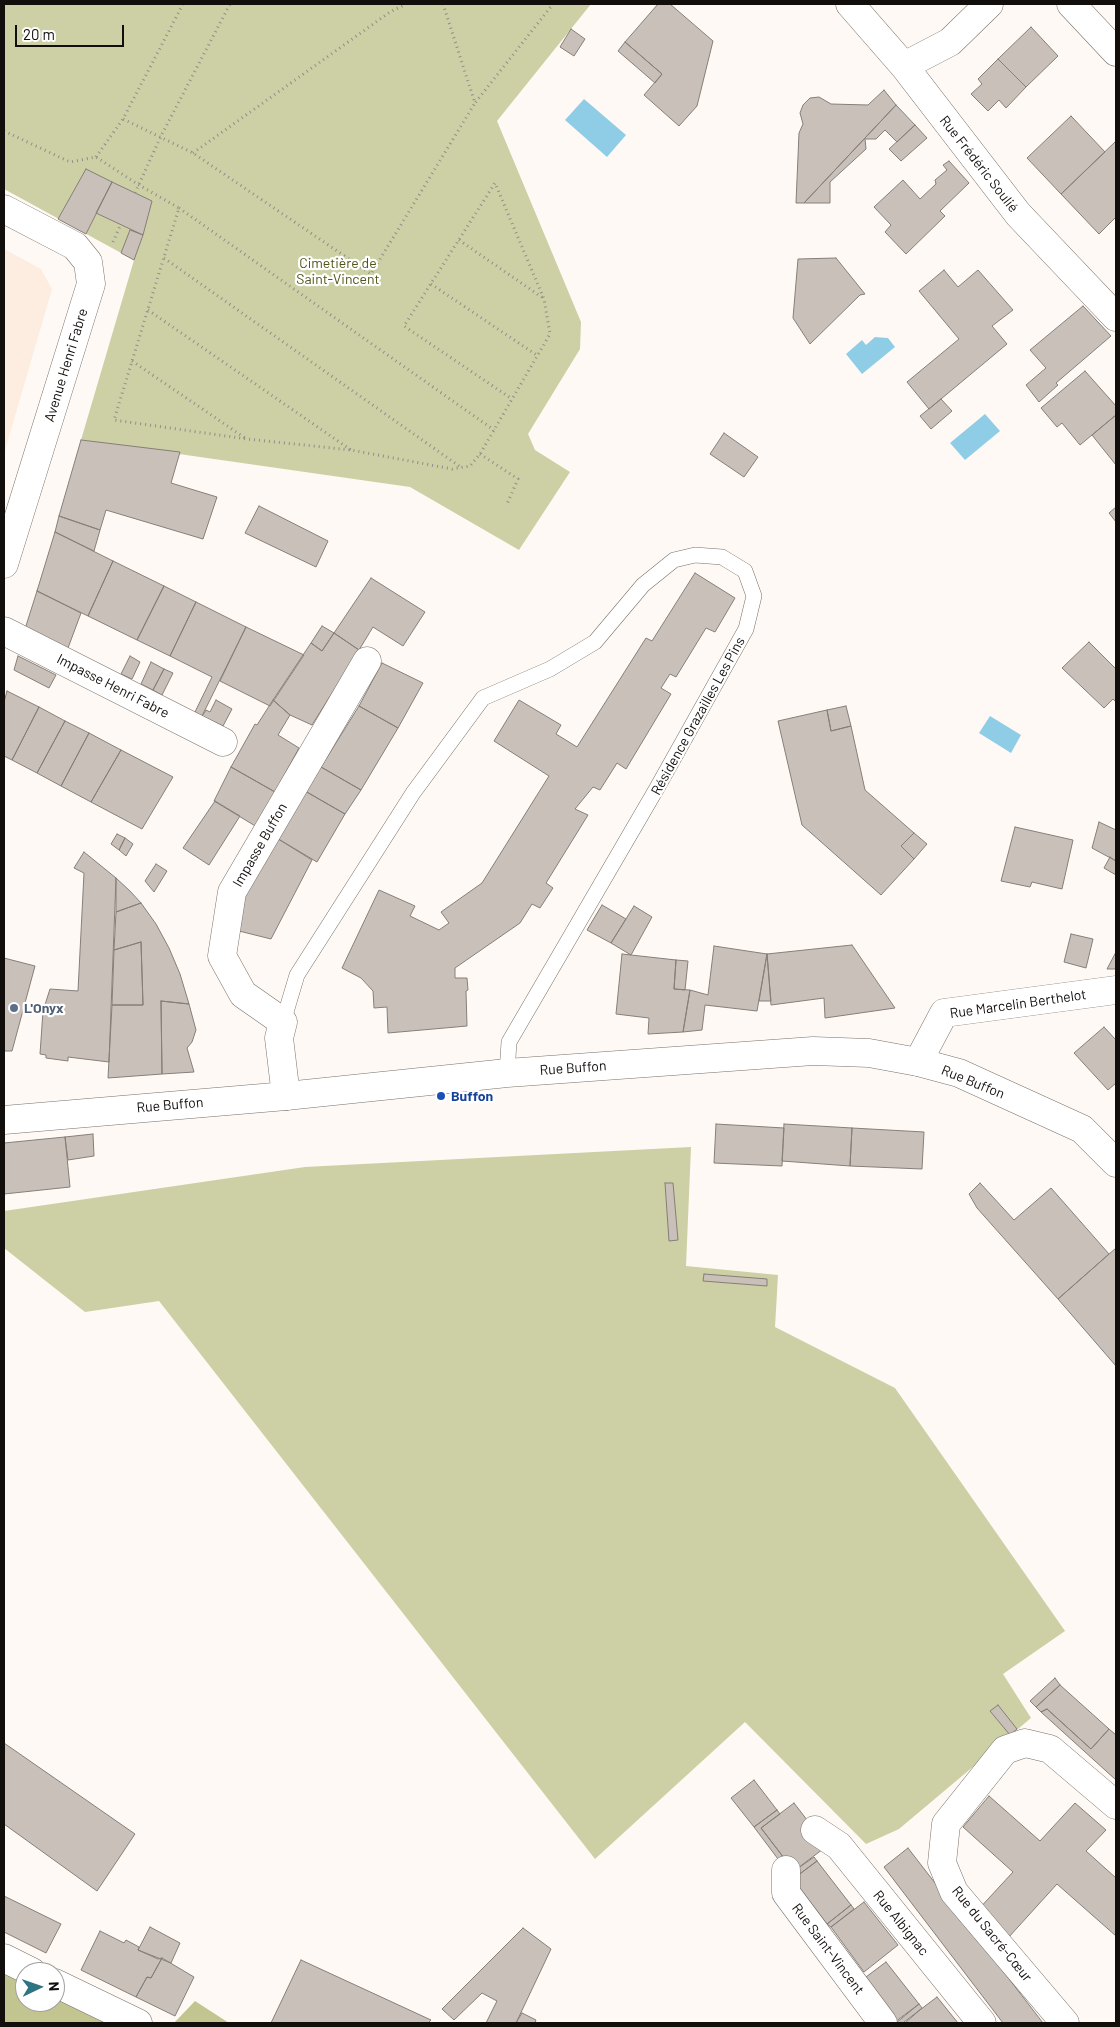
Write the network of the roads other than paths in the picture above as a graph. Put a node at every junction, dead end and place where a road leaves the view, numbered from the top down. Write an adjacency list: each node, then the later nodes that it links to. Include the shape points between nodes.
1 (989, 4): 5 (street, via 950,42)
2 (1071, 4): 4 (street)
3 (855, 7): 5 (street, Rue Frédéric Soulié)
4 (1116, 52)
5 (904, 66): 7 (street, Rue Frédéric Soulié, via 1018,214)
6 (4, 209): 8 (street, Avenue Henri Fabre, via 75,246 88,262 91,284)
7 (1116, 317)
8 (4, 564)
9 (4, 631): 11 (street, Impasse Henri Fabre)
10 (367, 661): 13 (street, Impasse Buffon, via 232,892 222,956 243,994)
11 (223, 742)
12 (1116, 990): 14 (street, Rue Marcelin Berthelot, via 944,1013)
13 (283, 1022): 15 (lane, Résidence Grazailles Les Pins, via 297,974 413,793 483,698 550,669 595,642 643,585 674,560 695,555 722,557 745,571 754,596 746,629 509,1042); 16 (street, via 279,1038)
14 (918, 1062): 15 (street, Rue Buffon, via 870,1053 813,1051); 18 (street, Rue Buffon, via 960,1074 1082,1129)
15 (507, 1073): 16 (street, Rue Buffon)
16 (286, 1096): 17 (street, Rue Buffon)
17 (4, 1120)
18 (1116, 1163)
19 (1116, 1805): 26 (street, Rue du Sacré-Cœur, via 1050,1748 1025,1743 1005,1750 946,1824 942,1863 954,1892)
20 (815, 1830): 25 (street, Rue Albignac, via 839,1846)
21 (786, 1870): 24 (street, Rue Saint-Vincent, via 786,1893)
22 (65, 1988): 23 (street)
23 (138, 2023)
24 (883, 2023)
25 (982, 2023)
26 (1065, 2023)

